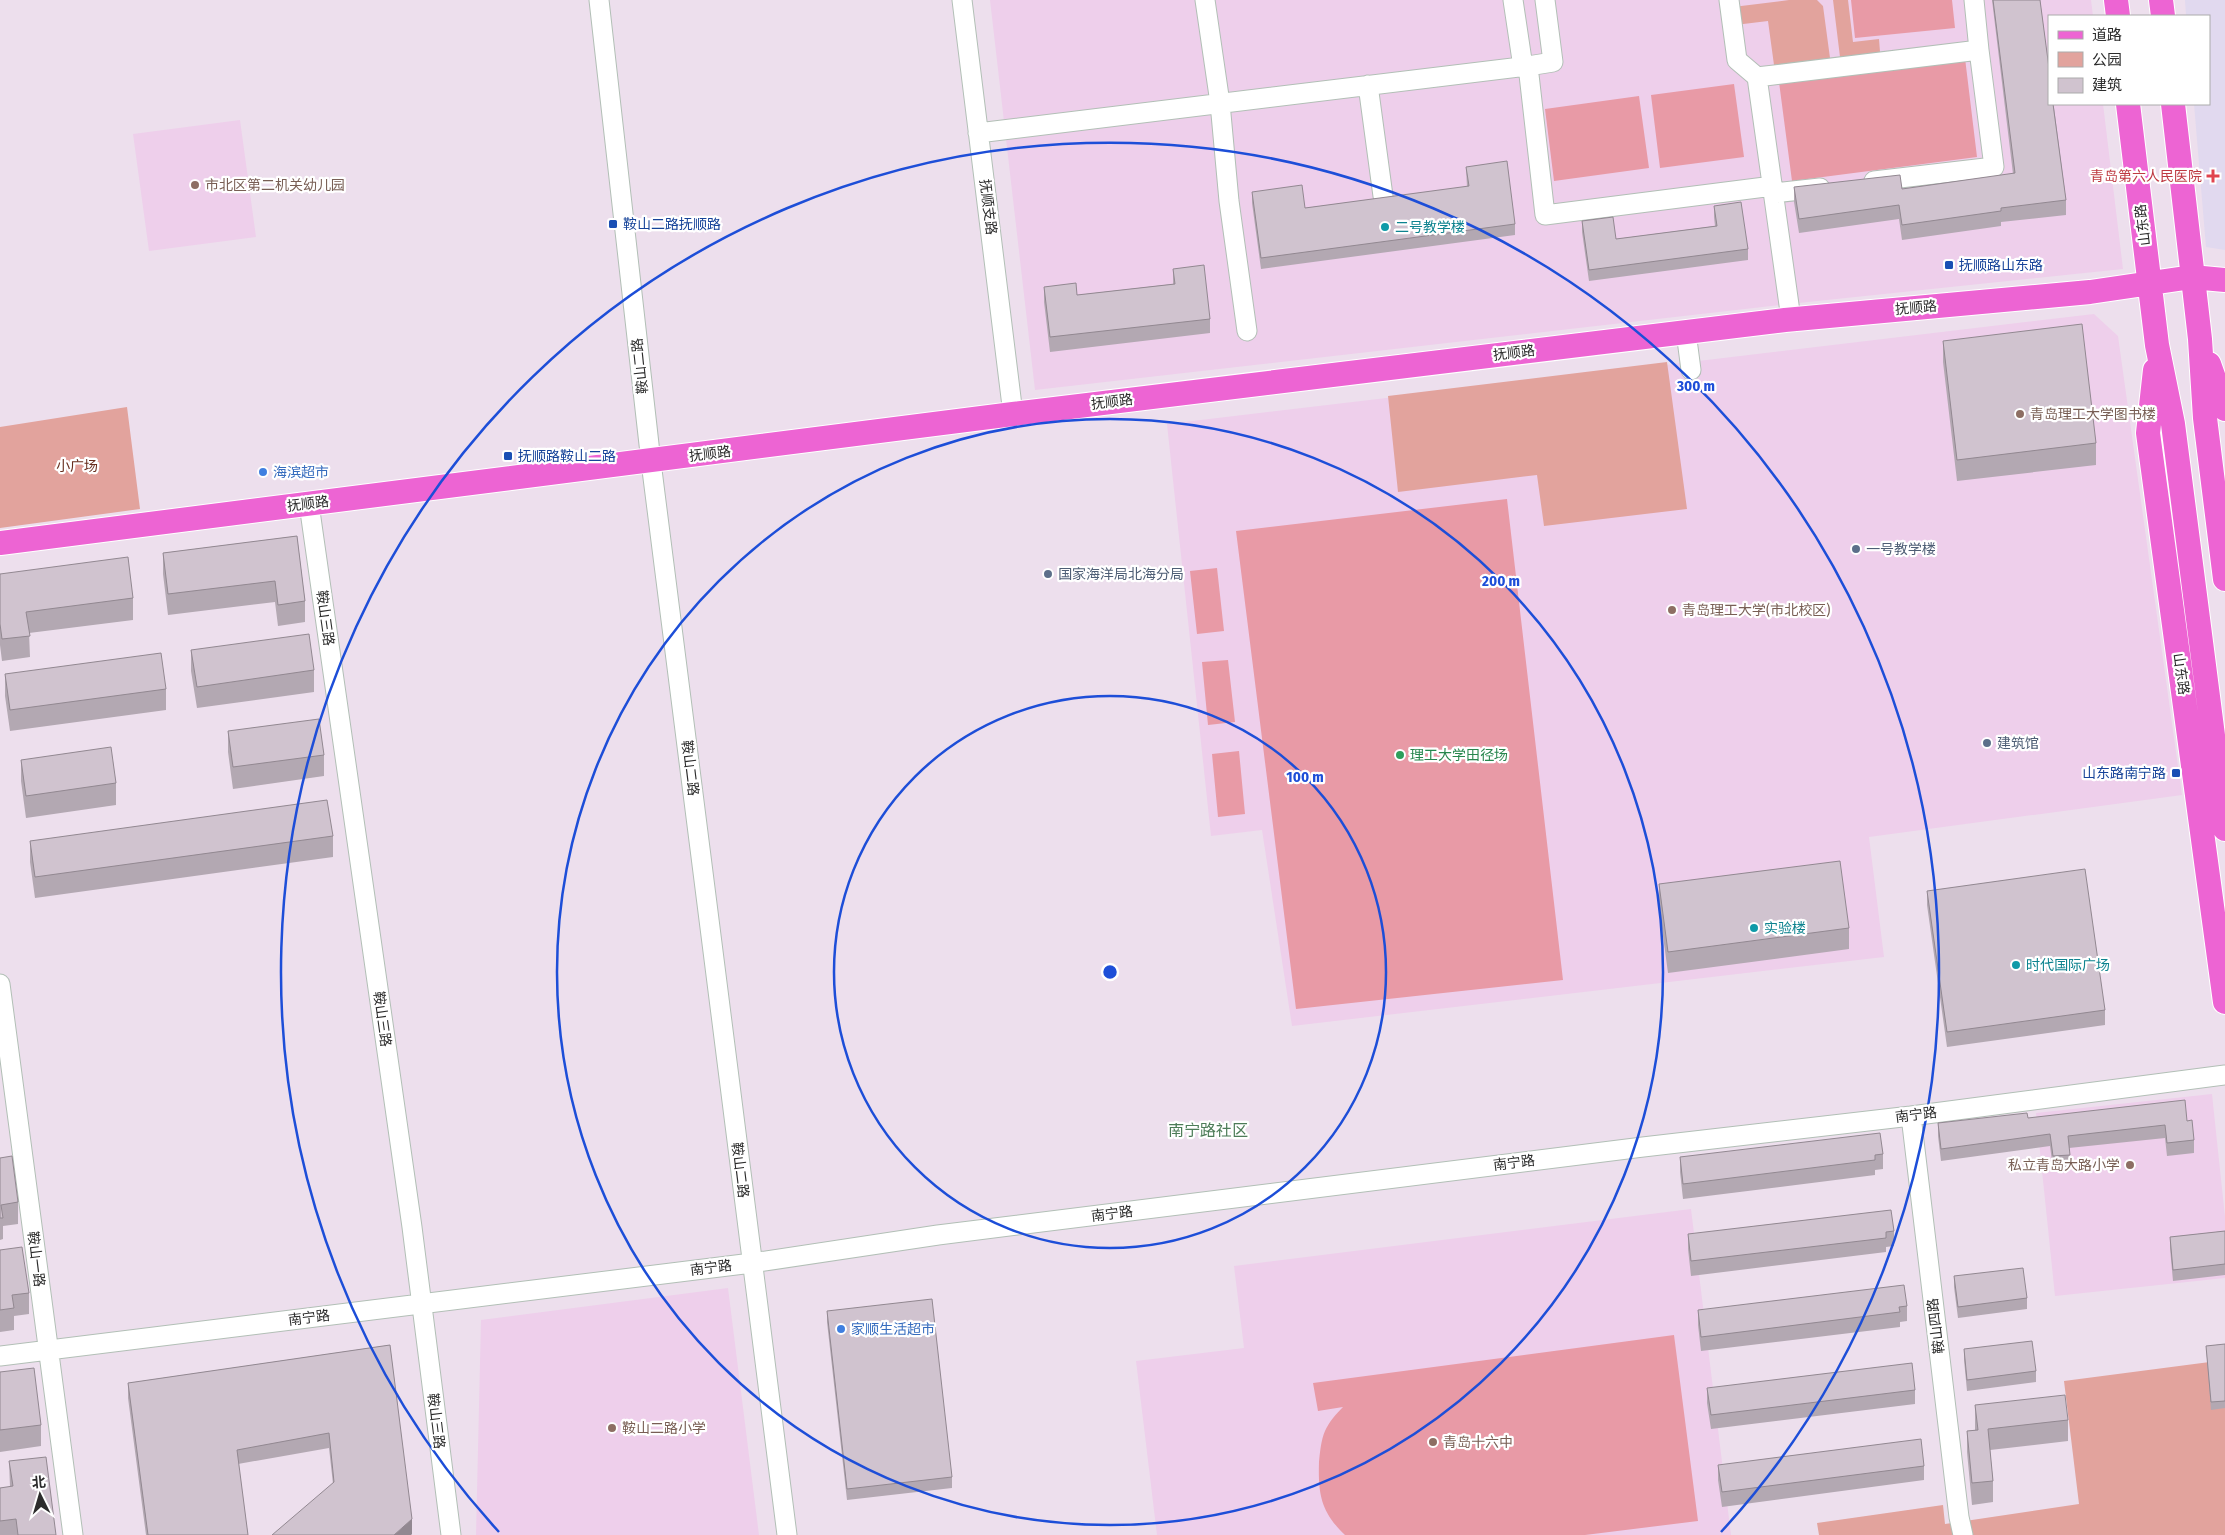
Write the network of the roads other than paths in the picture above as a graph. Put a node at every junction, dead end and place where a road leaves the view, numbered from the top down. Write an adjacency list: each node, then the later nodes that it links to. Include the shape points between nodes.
1 (599, 0): 35 (street, 鞍山二路)
2 (962, 0): 19 (street, 抚顺支路)
3 (1205, 0): 16 (street)
4 (1513, 0): 13 (street)
5 (1545, 0): 13 (street, via 1554,62)
6 (1729, 0): 14 (street, via 1737,60)
7 (1974, 0): 12 (street)
8 (2116, 0): 10 (main road)
9 (2161, 0): 11 (main road)
10 (2118, 15)
11 (2163, 15)
12 (1980, 50): 14 (street); 20 (street, via 1994,167)
13 (1526, 66): 15 (street); 22 (street, via 1545,215)
14 (1756, 77): 22 (street)
15 (1368, 86): 16 (street); 23 (street)
16 (1220, 103): 19 (street); 28 (street, via 1229,201)
17 (2128, 105): 26 (main road, 山东路)
18 (2173, 105): 24 (main road)
19 (978, 132): 34 (street, 抚顺支路)
20 (1856, 184)
21 (1836, 186): 22 (street)
22 (1773, 190): 27 (street)
23 (1383, 196)
24 (2192, 276): 25 (main road, 抚顺路); 26 (main road, 抚顺路); 30 (main road)
25 (2225, 280)
26 (2150, 284): 27 (main road, 抚顺路, via 2090,292); 31 (main road, 山东路)
27 (1790, 312): 29 (main road, 抚顺路)
28 (1247, 331)
29 (1686, 332): 32 (street); 34 (main road, 抚顺路)
30 (2200, 339): 33 (main road); 38 (main road, via 2205,418)
31 (2157, 346): 39 (main road, 山东路, via 2173,424); 41 (main road, 山东路, via 2148,433)
32 (1690, 370)
33 (2225, 409)
34 (1013, 414): 35 (main road, 抚顺路)
35 (651, 462): 36 (main road, 抚顺路); 45 (street, 鞍山二路)
36 (309, 504): 37 (main road, 抚顺路); 46 (street, 鞍山三路)
37 (0, 543)
38 (2225, 579)
39 (2225, 829)
40 (0, 984): 42 (street, 鞍山一路)
41 (2225, 1002)
42 (5, 1055): 47 (street, 鞍山一路)
43 (2225, 1075): 44 (street, 南宁路)
44 (1911, 1116): 45 (street, 南宁路, via 958,1233); 52 (street, 鞍山四路)
45 (752, 1263): 46 (street, 南宁路); 51 (street, 鞍山二路)
46 (421, 1304): 47 (street, 南宁路); 50 (street, 鞍山三路)
47 (47, 1350): 48 (street, 南宁路); 49 (street, 鞍山一路)
48 (0, 1356)
49 (73, 1535)
50 (451, 1535)
51 (787, 1535)
52 (1964, 1535)

